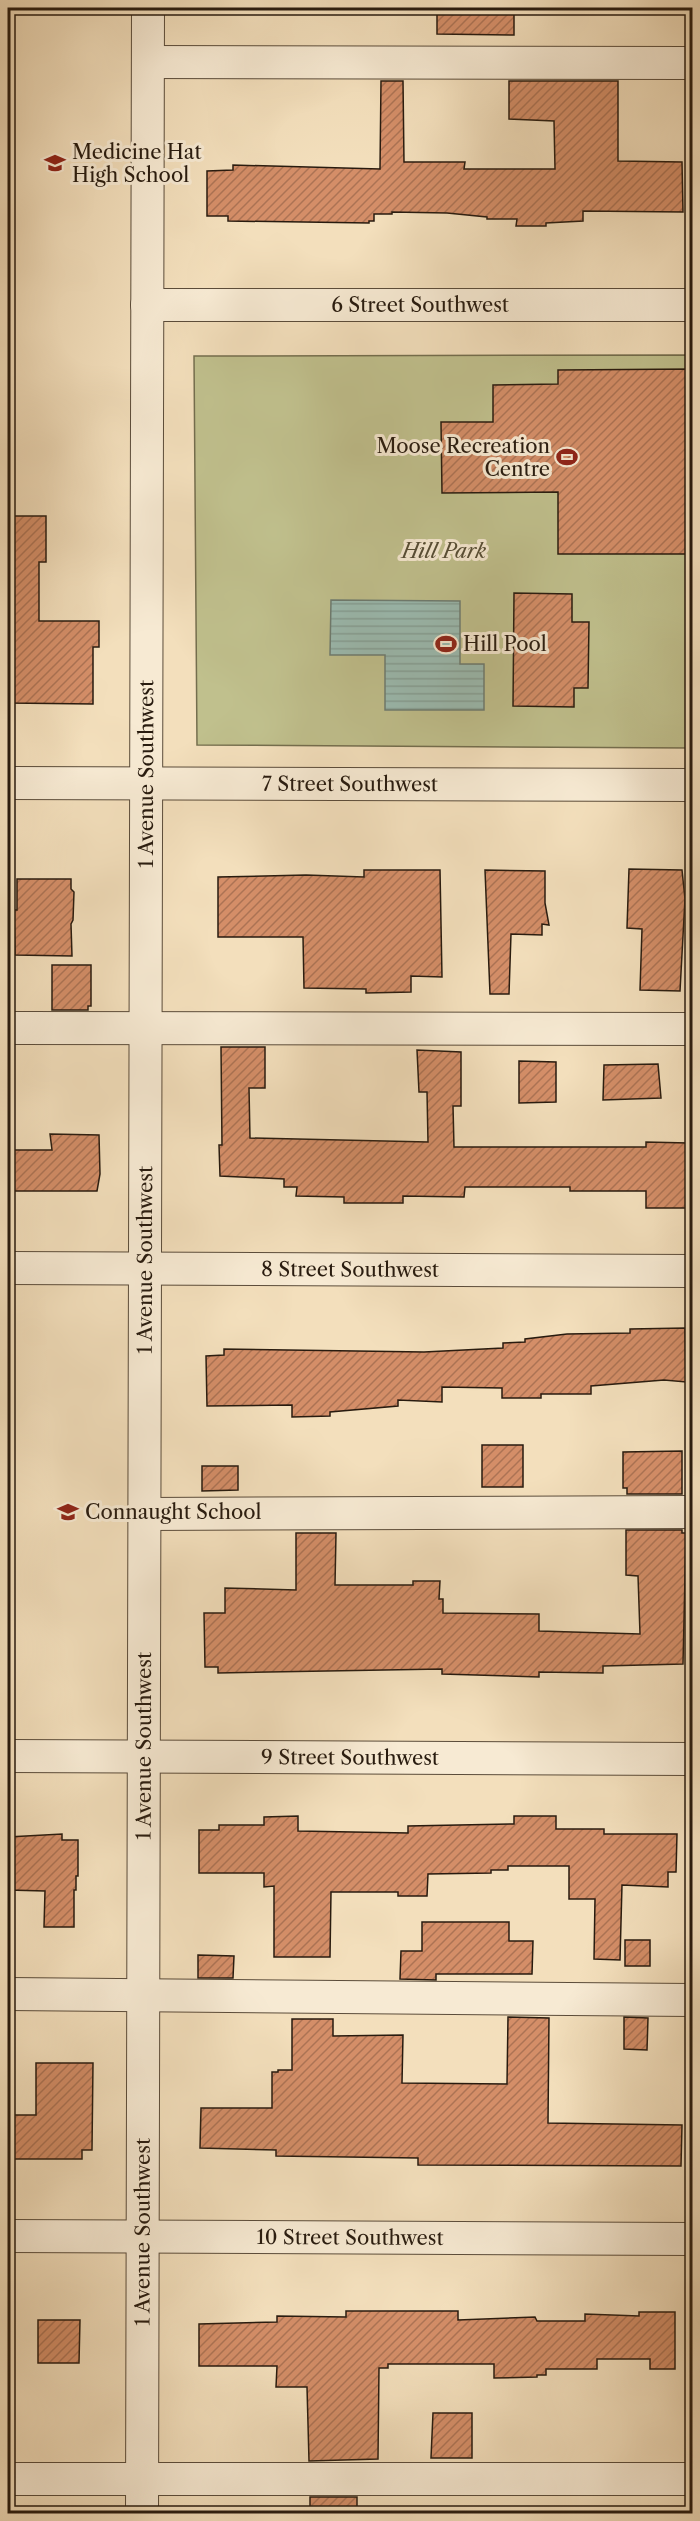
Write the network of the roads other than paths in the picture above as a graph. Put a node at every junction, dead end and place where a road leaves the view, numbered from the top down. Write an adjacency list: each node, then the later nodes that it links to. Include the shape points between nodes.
1 (148, 8): 2 (street, 1 Avenue Southwest)
2 (148, 62): 3 (street); 4 (street, 1 Avenue Southwest)
3 (693, 63)
4 (147, 304): 5 (street, 6 Street Southwest); 6 (street, 1 Avenue Southwest)
5 (693, 305)
6 (146, 782): 7 (street, 7 Street Southwest); 8 (street, 7 Street Southwest); 10 (street, 1 Avenue Southwest)
7 (8, 783)
8 (693, 785)
9 (8, 1028): 10 (street)
10 (146, 1029): 11 (street); 13 (street, 1 Avenue Southwest)
11 (693, 1029)
12 (8, 1268): 13 (street, 8 Street Southwest)
13 (145, 1269): 14 (street, 8 Street Southwest); 16 (street, 1 Avenue Southwest)
14 (693, 1271)
15 (693, 1512): 16 (street)
16 (145, 1514): 18 (street, 1 Avenue Southwest)
17 (8, 1756): 18 (street, 9 Street Southwest)
18 (144, 1756): 19 (street, 9 Street Southwest); 21 (street, 1 Avenue Southwest)
19 (693, 1759)
20 (8, 1994): 21 (street)
21 (143, 1996): 22 (street); 24 (street, 1 Avenue Southwest)
22 (693, 2000)
23 (8, 2236): 24 (street, 10 Street Southwest)
24 (143, 2237): 25 (street, 10 Street Southwest); 26 (street, 1 Avenue Southwest)
25 (693, 2239)
26 (142, 2478): 27 (street); 28 (street); 29 (street, 1 Avenue Southwest)
27 (8, 2479)
28 (693, 2479)
29 (142, 2514)

